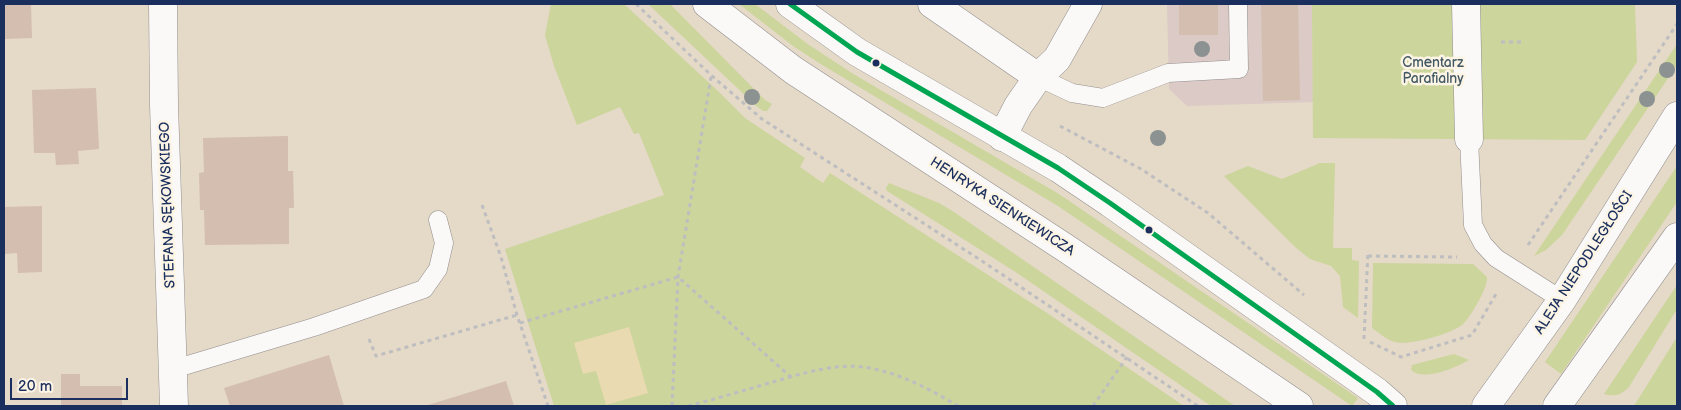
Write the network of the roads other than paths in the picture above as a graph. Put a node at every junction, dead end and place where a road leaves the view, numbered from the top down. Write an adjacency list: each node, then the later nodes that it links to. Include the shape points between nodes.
1 (163, 4): 15 (street, STEFANA SĘKOWSKIEGO)
2 (706, 4): 17 (street, HENRYKA SIENKIEWICZA, via 792,70 1067,249)
3 (790, 4): 10 (street, via 856,52)
4 (932, 4): 8 (street)
5 (1088, 4): 8 (street, via 1057,60)
6 (1238, 4): 8 (lane, via 1239,70 1168,73 1104,98 1072,94)
7 (1466, 4): 11 (street)
8 (1038, 76): 10 (street)
9 (1677, 116): 14 (street, ALEJA NIEPODLEGŁOŚCI)
10 (1002, 137): 18 (street, via 1058,168 1110,203)
11 (1469, 139): 14 (lane, via 1473,225 1483,244 1496,258)
12 (438, 220): 15 (lane, via 444,243 438,269 424,288 314,327)
13 (1677, 237): 20 (street)
14 (1562, 300): 19 (street, ALEJA NIEPODLEGŁOŚCI)
15 (174, 369): 16 (street, STEFANA SĘKOWSKIEGO)
16 (174, 406)
17 (1299, 406)
18 (1394, 406)
19 (1486, 406)
20 (1557, 406)

